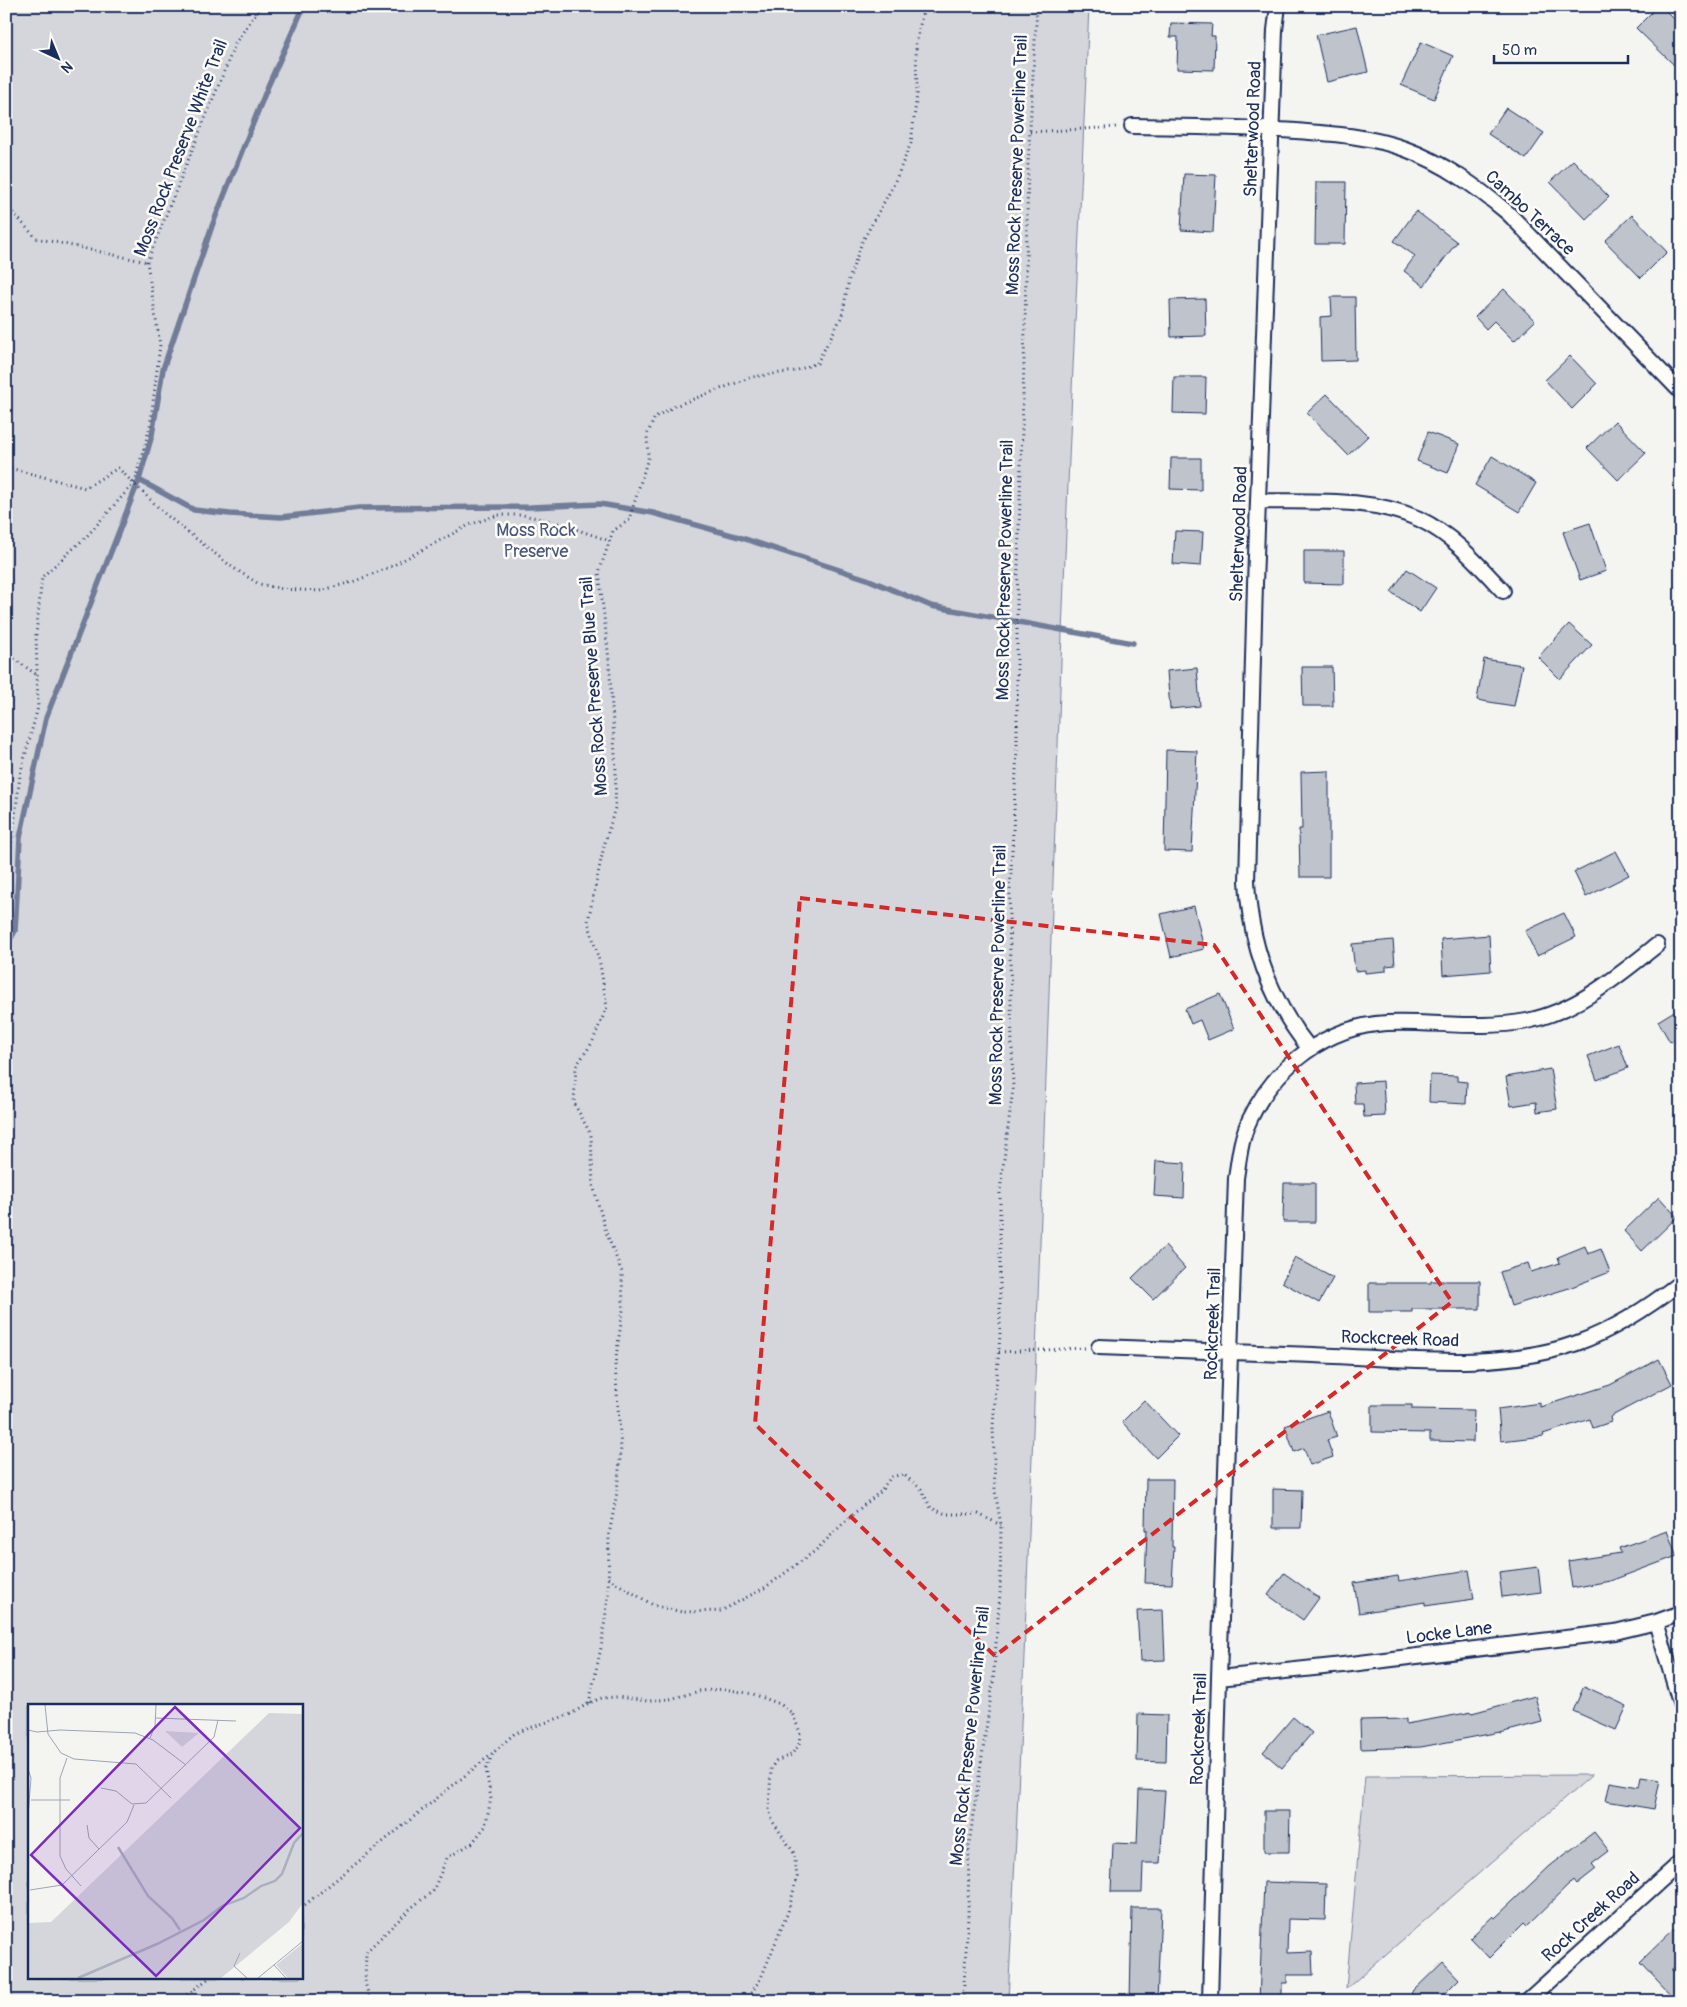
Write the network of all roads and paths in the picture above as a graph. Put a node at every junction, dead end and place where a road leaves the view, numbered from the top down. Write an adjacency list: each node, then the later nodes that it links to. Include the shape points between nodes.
1 (262, 6): 9 (path, Moss Rock Preserve White Trail, via 236,42)
2 (924, 6): 14 (path, Moss Rock Preserve Blue Trail, via 916,44 917,94 911,144 893,186 862,242 849,278 842,316 817,363 795,371 752,377 675,406 655,417 647,435 648,458 637,498 629,520 613,531)
3 (1038, 6): 7 (path, Moss Rock Preserve Powerline Trail)
4 (1278, 6): 6 (street, Shelterwood Road)
5 (1132, 126): 6 (street, Cambo Terrace); 7 (path)
6 (1272, 130): 10 (street, Cambo Terrace, via 1374,140 1405,149 1457,174 1508,213); 13 (street, Shelterwood Road)
7 (1030, 132): 25 (path, Moss Rock Preserve Powerline Trail, via 1017,592 1017,750 1009,912 1013,1089 1000,1191)
8 (6, 205): 9 (path, via 36,238)
9 (147, 262): 12 (path, Moss Rock Preserve White Trail, via 160,345 150,427)
10 (1681, 392)
11 (6, 467): 12 (path, via 85,488 118,468)
12 (135, 483): 14 (path, via 165,514 232,567 259,584 283,590 320,591 356,581 390,567 469,525 498,515 523,515 554,522); 17 (path, Moss Rock Preserve White Trail, via 87,536 42,576 36,635)
13 (1259, 501): 15 (street, via 1358,504 1397,511 1420,520 1459,546); 21 (street, Shelterwood Road, via 1248,902 1264,972 1294,1030)
14 (610, 541): 27 (path, Moss Rock Preserve Blue Trail, via 599,572 609,660 615,808 588,922 608,1007 592,1043 576,1066 574,1103 591,1135 593,1185 606,1232 622,1272 623,1310 614,1364 621,1448 609,1535)
15 (1503, 591)
16 (6, 653): 17 (path)
17 (37, 675): 18 (path, Moss Rock Preserve White Trail, via 38,707 20,775)
18 (7, 880): 19 (path, Moss Rock Preserve White Trail)
19 (6, 892)
20 (1657, 944): 21 (street, Rockcreek Trail, via 1614,979 1584,998 1528,1021 1491,1026 1386,1023 1364,1026)
21 (1309, 1048): 24 (street, Rockcreek Trail, via 1265,1093 1249,1120 1241,1146 1236,1178)
22 (1681, 1282): 24 (street, Rockcreek Road, via 1621,1324 1576,1343 1512,1358 1450,1360)
23 (1099, 1347): 24 (street, Rockcreek Road); 25 (path)
24 (1231, 1351): 30 (street, Rockcreek Trail)
25 (999, 1352): 26 (path, Moss Rock Preserve Powerline Trail, via 993,1426 995,1491)
26 (1001, 1525): 27 (path, via 978,1514 946,1514 931,1508 922,1489 903,1474 891,1477 880,1492 815,1550 766,1587 721,1611 682,1612 653,1605); 40 (path, Moss Rock Preserve Powerline Trail, via 993,1682 969,1844)
27 (608, 1578): 31 (path, Moss Rock Preserve Blue Trail, via 601,1648)
28 (1681, 1612): 29 (street, Locke Lane)
29 (1656, 1622): 30 (street, Locke Lane, via 1615,1632); 32 (street)
30 (1219, 1678): 41 (street, Rockcreek Trail)
31 (589, 1703): 33 (path, via 571,1714 515,1733); 39 (path, via 617,1696 648,1701 670,1700 700,1690 724,1689 753,1694 780,1704 792,1713 800,1732 799,1745 791,1755 776,1761 771,1768 769,1810 773,1822 794,1853 797,1877 782,1928 761,1978)
32 (1681, 1706)
33 (493, 1753): 35 (path); 38 (path, via 486,1769 490,1799 485,1827 472,1843 447,1858 434,1891 411,1908 366,1952 364,1982)
34 (1681, 1862): 42 (street, Rock Creek Road)
35 (302, 1907)
36 (206, 1980): 37 (path)
37 (179, 2001)
38 (370, 2001)
39 (746, 2001)
40 (963, 2001)
41 (1210, 2001)
42 (1527, 2001)

